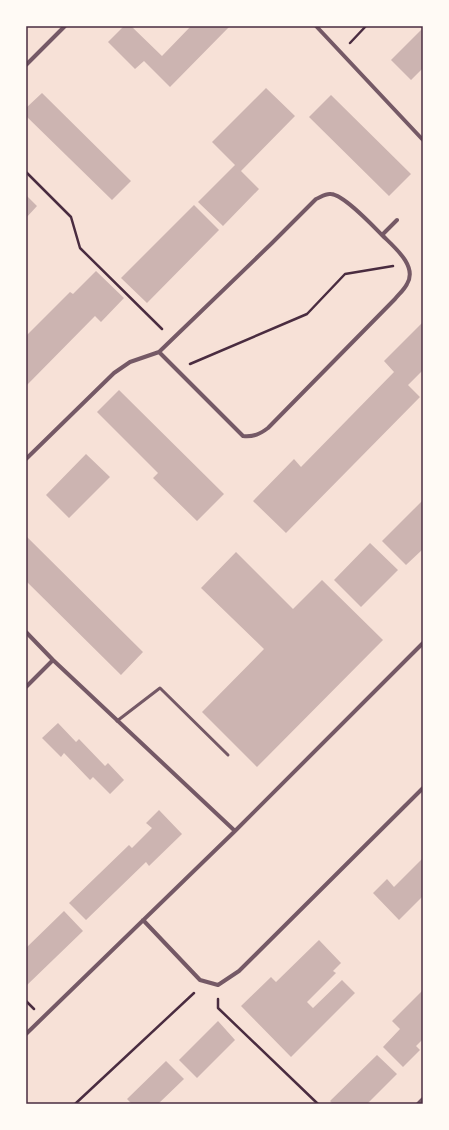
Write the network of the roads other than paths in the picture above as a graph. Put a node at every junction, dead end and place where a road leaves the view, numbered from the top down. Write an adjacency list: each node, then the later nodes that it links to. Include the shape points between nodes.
1 (65, 26): 3 (street)
2 (316, 26): 4 (street)
3 (26, 65)
4 (423, 140)
5 (397, 220): 6 (street)
6 (382, 235): 7 (street, via 343,199 332,194 316,199); 7 (street, via 408,263 410,275 407,284 268,428 259,434 252,437 243,436)
7 (159, 352): 8 (street, via 130,362 114,373)
8 (26, 459)
9 (26, 632): 11 (street)
10 (423, 643): 16 (street)
11 (53, 660): 12 (street); 13 (street)
12 (26, 687)
13 (117, 721): 14 (lane, via 160,688); 16 (street)
14 (228, 755)
15 (423, 788): 17 (street, via 239,971 218,985 200,980)
16 (235, 831): 17 (street)
17 (143, 920): 18 (street)
18 (26, 1034)
19 (423, 1099): 20 (street)
20 (418, 1104)

